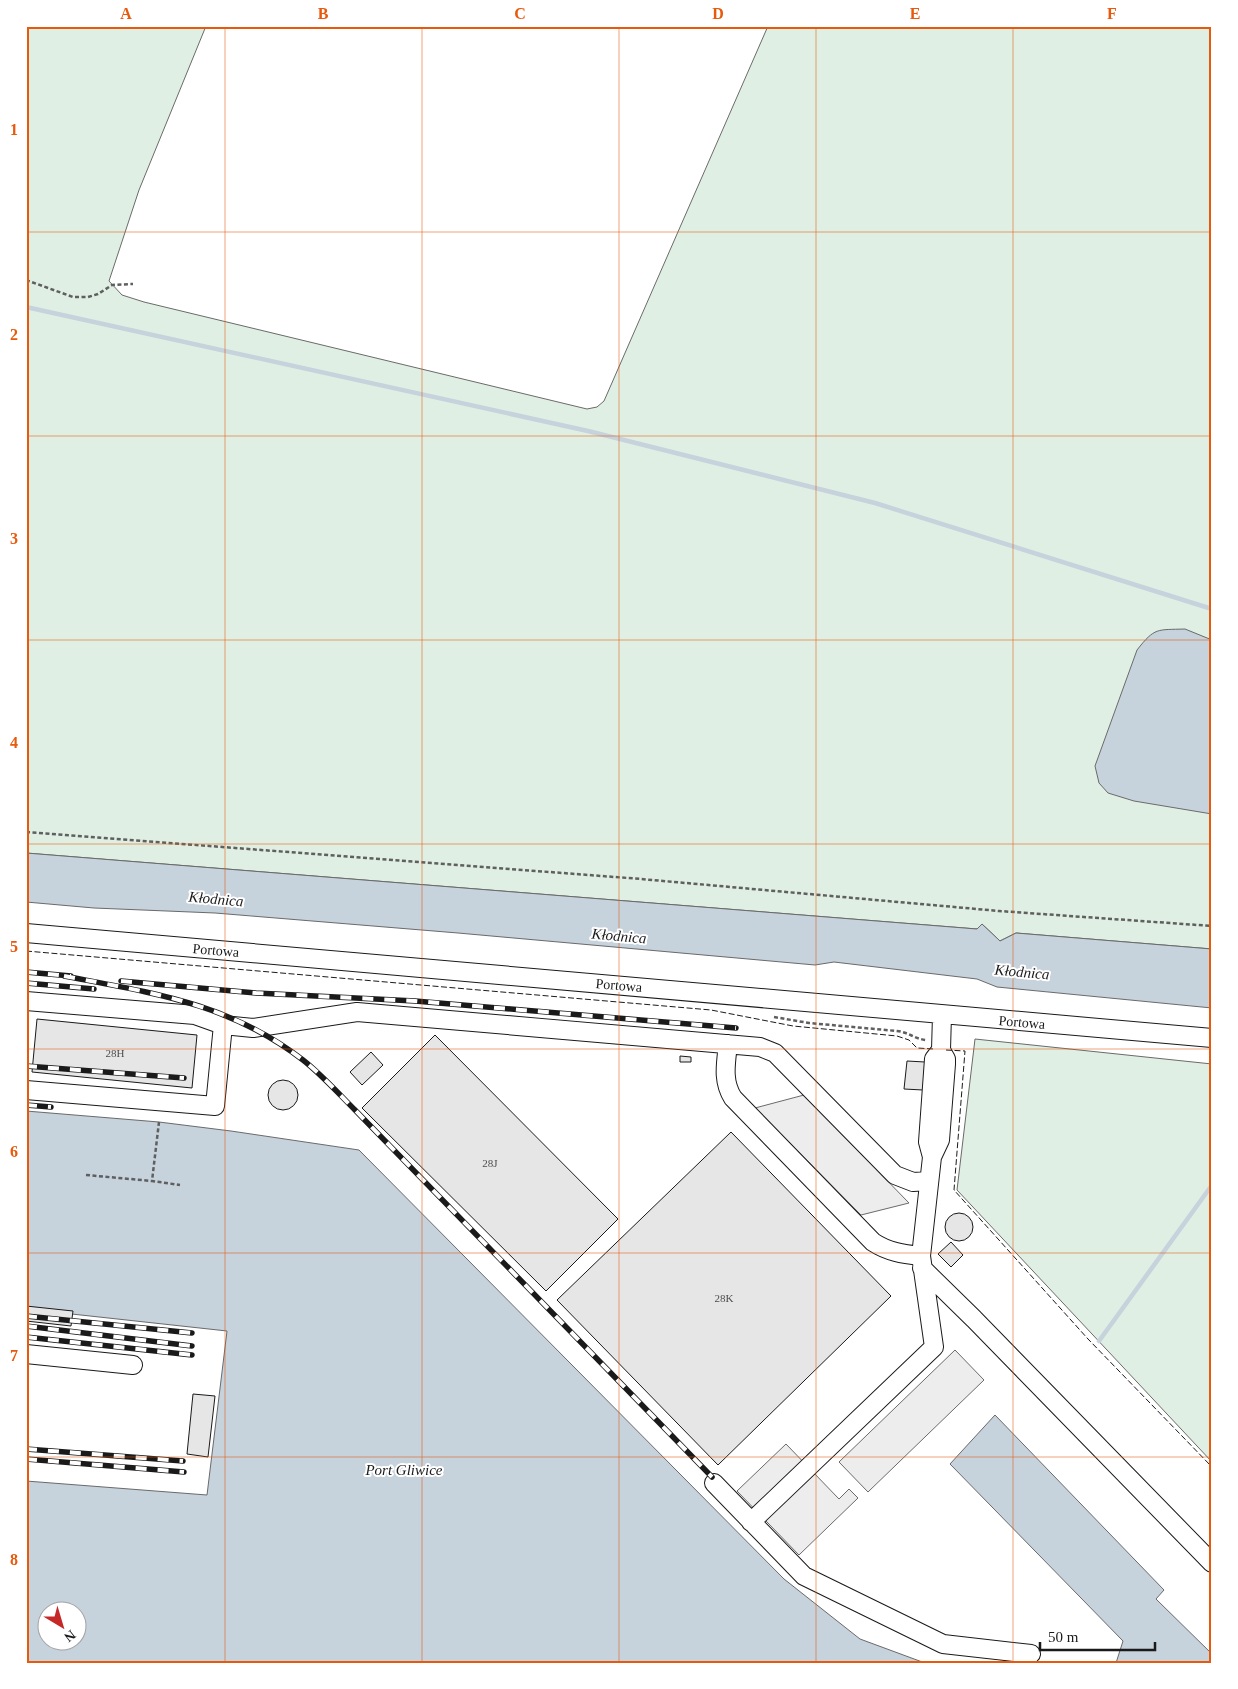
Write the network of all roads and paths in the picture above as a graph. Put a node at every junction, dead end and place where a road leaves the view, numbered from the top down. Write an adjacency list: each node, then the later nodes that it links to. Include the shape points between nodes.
1 (26, 280): 2 (path, via 73,297 98,294 112,285)
2 (133, 284)
3 (26, 832): 4 (path, via 641,878)
4 (1212, 926)
5 (26, 933): 7 (street, Portowa)
6 (26, 1001): 8 (street, via 195,1015)
7 (942, 1014): 9 (street, Portowa); 15 (street, via 941,1050 946,1059 940,1140 932,1157)
8 (223, 1025): 10 (street, via 253,1028 357,1012); 11 (street, via 215,1106)
9 (1212, 1038)
10 (728, 1044): 15 (street, via 760,1047 775,1053 895,1175 913,1182); 17 (street, via 725,1077 733,1098 873,1242 888,1251)
11 (26, 1090)
12 (159, 1122): 14 (path)
13 (86, 1175): 14 (path)
14 (152, 1181): 16 (path)
15 (929, 1181): 17 (street)
16 (180, 1185)
17 (921, 1262): 21 (street, via 934,1347); 22 (street)
18 (26, 1354): 19 (street)
19 (133, 1365)
20 (714, 1484): 21 (street)
21 (751, 1522): 23 (street, via 804,1576 943,1644)
22 (1212, 1562)
23 (1031, 1654)

